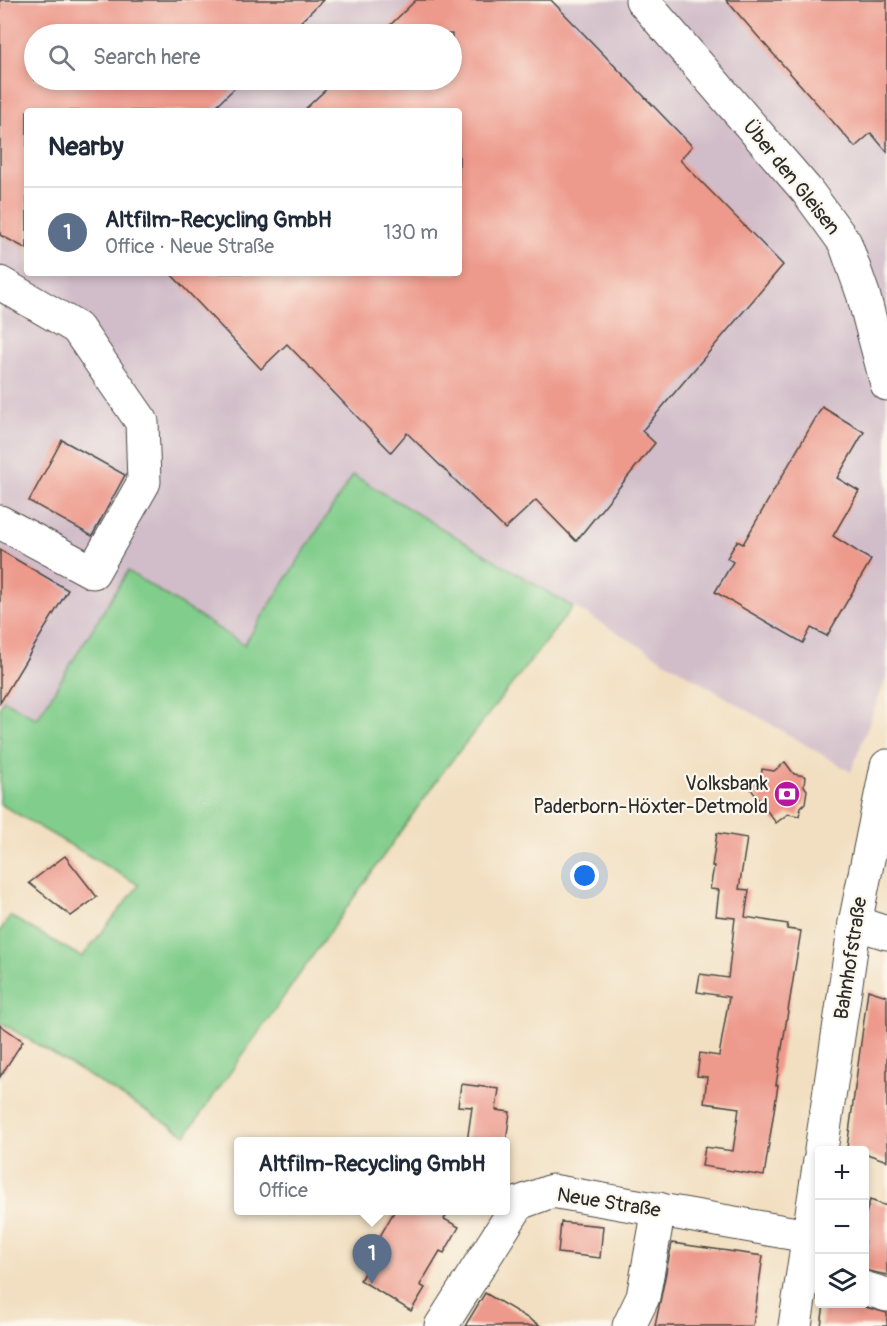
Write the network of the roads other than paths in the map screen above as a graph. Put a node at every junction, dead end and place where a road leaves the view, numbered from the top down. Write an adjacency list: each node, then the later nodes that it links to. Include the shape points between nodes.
1 (642, 0): 3 (street, Über den Gleisen, via 807,190 845,243)
2 (0, 283): 4 (street, via 77,328 142,422 144,482 93,572)
3 (887, 384)
4 (0, 522)
5 (887, 766): 6 (street, Bahnhofstraße)
6 (875, 872): 7 (street, Bahnhofstraße)
7 (855, 923): 8 (street); 9 (street, Bahnhofstraße)
8 (887, 933)
9 (822, 1146)
10 (815, 1188): 12 (street)
11 (659, 1209): 12 (street, Neue Straße); 16 (street, Neue Straße, via 552,1191 519,1203); 17 (street, via 643,1297)
12 (808, 1236): 13 (street)
13 (811, 1270): 18 (street)
14 (869, 1290): 15 (street)
15 (887, 1296)
16 (441, 1326)
17 (629, 1326)
18 (795, 1326)

